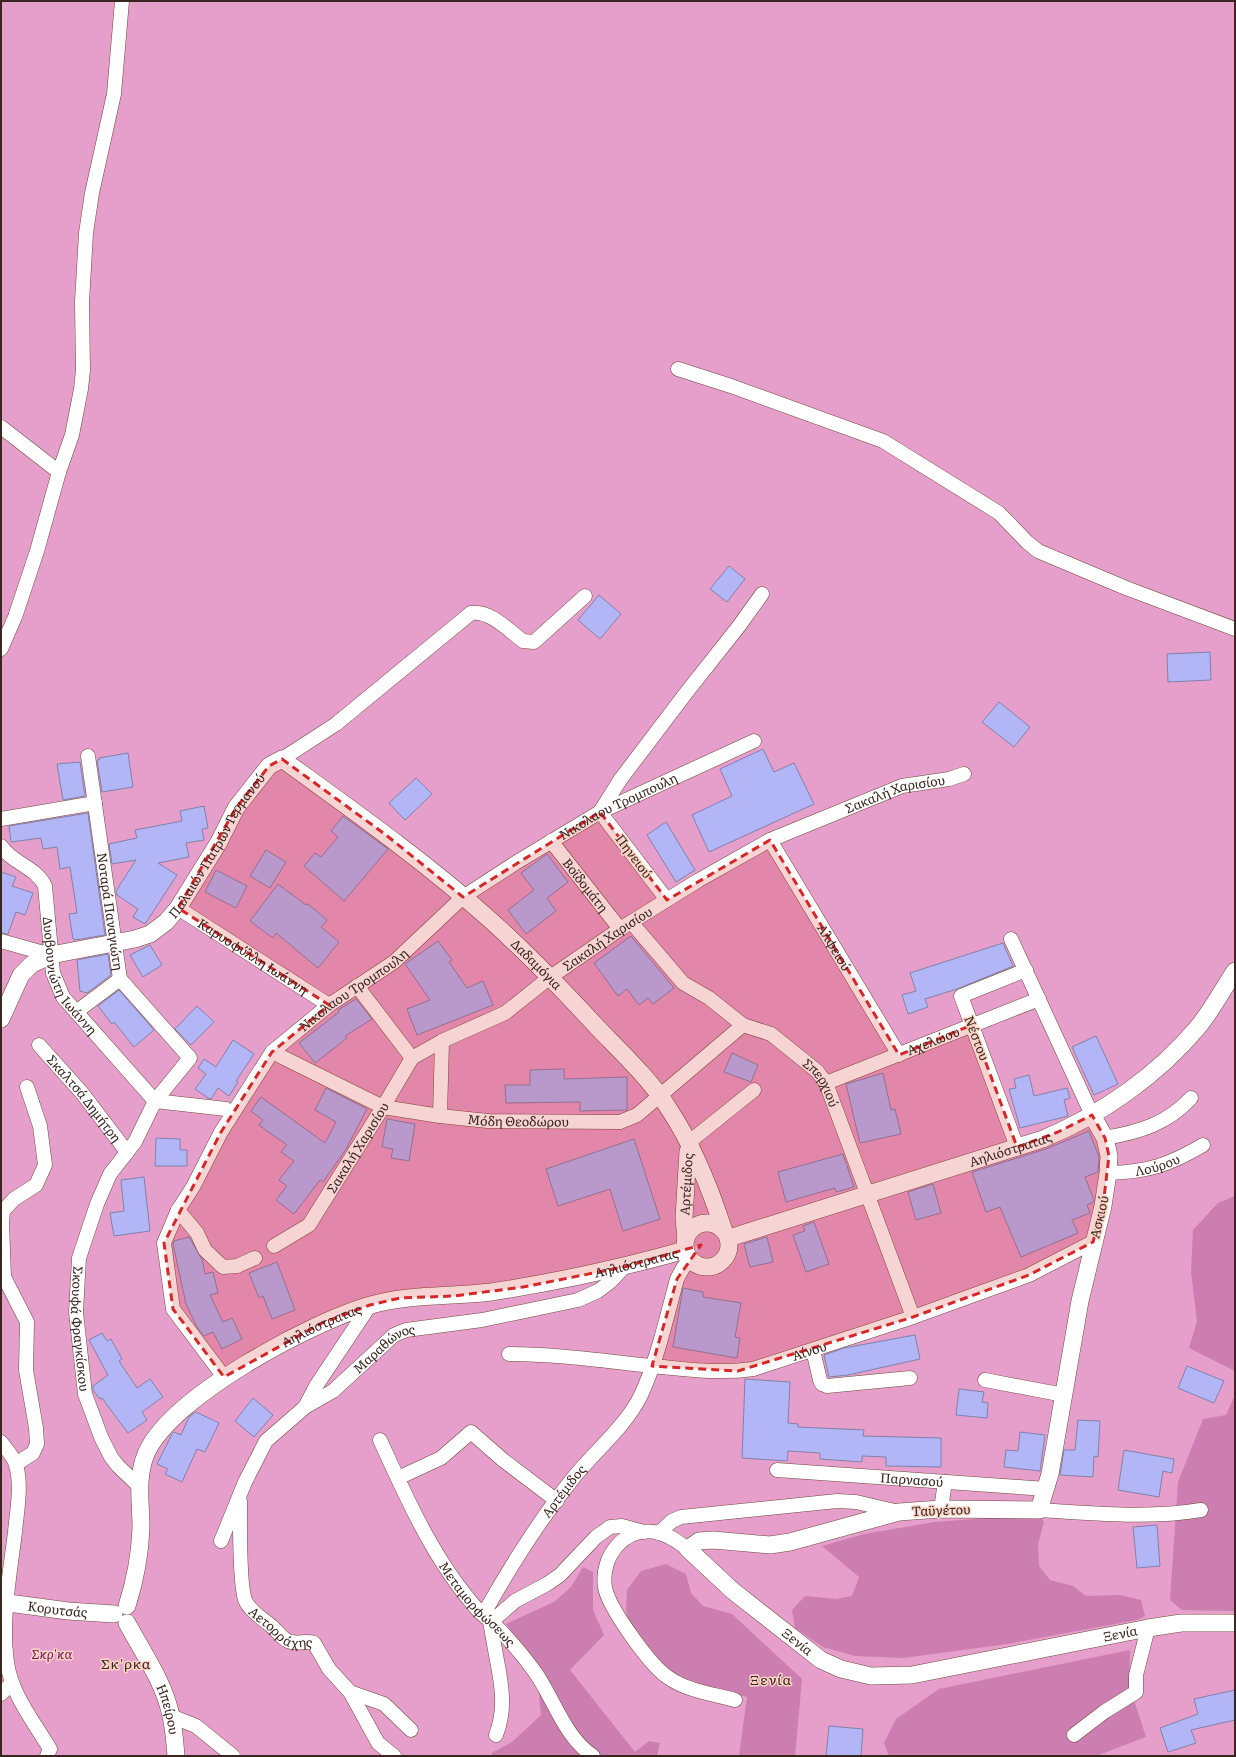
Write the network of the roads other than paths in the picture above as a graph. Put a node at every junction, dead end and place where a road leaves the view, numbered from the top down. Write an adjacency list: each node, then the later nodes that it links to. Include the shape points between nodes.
1 (122, 1): 4 (street, via 114,94 92,193 86,233 82,302 83,377 72,435)
2 (678, 369): 7 (street, via 883,441 999,513 1038,551 1126,588)
3 (1, 427): 4 (street)
4 (59, 472): 8 (street, via 26,586)
5 (762, 594): 14 (street, via 620,780)
6 (585, 596): 11 (street, Παλαιών Πατρών Γερμανού, via 534,642 522,641 487,615 471,613 336,724)
7 (1235, 629)
8 (1, 649)
9 (754, 741): 14 (street, Νικολαου Τρομπουλη)
10 (88, 756): 13 (street, Νοταρά Παναγιώτη)
11 (282, 759): 19 (street, Δαδαμόγια, via 386,834); 21 (street, Παλαιών Πατρών Γερμανού, via 269,766 236,808 219,842)
12 (964, 774): 16 (street, Σακαλή Χαρισίου, via 949,779 902,786)
13 (95, 803): 15 (street); 25 (street, Νοταρά Παναγιώτη)
14 (600, 812): 17 (street, Νικολαου Τρομπουλη); 20 (street, Πηνειού)
15 (1, 819)
16 (770, 840): 20 (street, Σακαλή Χαρισίου); 41 (street, Αλφειού)
17 (551, 841): 19 (street, Νικολαου Τρομπουλη); 22 (street, Βοϊδομάτη)
18 (1, 846): 26 (street, Δυοβουνιώτη Ιωάννη, via 39,876 45,886)
19 (464, 897): 29 (street, Δαδαμόγια); 31 (street, Νικολαου Τρομπουλη, via 394,962)
20 (668, 900): 22 (street, Σακαλή Χαρισίου)
21 (178, 908): 25 (street, Παλαιών Πατρών Γερμανού, via 158,930); 33 (street, Καρυοφύλλη Ιωάννη)
22 (626, 926): 29 (street, Σακαλή Χαρισίου); 36 (street, Σπερχιού, via 683,983 710,998)
23 (1011, 939): 27 (street, Ασκιού)
24 (1, 941): 26 (street)
25 (115, 944): 26 (street, Παλαιών Πατρών Γερμανού); 30 (street, Νοταρά Παναγιώτη)
26 (51, 955): 34 (street, Δυοβουνιώτη Ιωάννη, via 53,973 63,997); 35 (street, Παλαιών Πατρών Γερμανού, via 32,964 21,975)
27 (1026, 970): 32 (street, Ασκιού); 37 (street, Νέστου, via 961,996)
28 (1235, 971): 51 (street, Αηλιόστρατας, via 1199,1026 1188,1038 1150,1073)
29 (549, 978): 38 (street, Σακαλή Χαρισίου, via 505,1013); 46 (street, Δαδαμόγια)
30 (120, 979): 34 (street); 48 (street, Νοταρά Παναγιώτη, via 190,1058)
31 (357, 986): 33 (street, Νικολαου Τρομπουλη); 42 (street)
32 (1039, 999): 37 (street, Αχελώου); 51 (street, Ασκιού)
33 (329, 1004): 40 (street, Νικολαου Τρομπουλη)
34 (76, 1012): 48 (street, Δυοβουνιώτη Ιωάννη)
35 (1, 1019)
36 (743, 1025): 43 (street, Σπερχιού, via 771,1034 817,1071); 46 (street, Μόδη Θεοδώρου)
37 (972, 1025): 41 (street, Αχελώου); 56 (street, Νέστου)
38 (442, 1041): 42 (street, Σακαλή Χαρισίου); 52 (street)
39 (39, 1045): 57 (street, Σκαλτσά Δημήτρη, via 82,1093)
40 (272, 1052): 49 (street, Μόδη Θεοδώρου); 60 (street, Νικολαου Τρομπουλη, via 221,1132 194,1187)
41 (899, 1054): 43 (street, Αχελώου)
42 (412, 1058): 49 (street, Σακαλή Χαρισίου)
43 (826, 1083): 59 (street, Σπερχιού)
44 (27, 1087): 67 (street, via 40,1126 45,1165 36,1185 14,1199 3,1211)
45 (754, 1090): 54 (street, Αρτέμιδος)
46 (660, 1095): 52 (street, Μόδη Θεοδώρου, via 637,1115 620,1122 488,1121); 54 (street, Δαδαμόγια)
47 (1191, 1098): 53 (street, via 1170,1118 1129,1134)
48 (155, 1102): 50 (street); 57 (street, Σκουφά Φραγκίσκου, via 135,1142)
49 (383, 1107): 52 (street, Μόδη Θεοδώρου); 63 (street, Σακαλή Χαρισίου, via 309,1225)
50 (226, 1109)
51 (1092, 1115): 53 (street, Ασκιού); 56 (street, Αηλιόστρατας, via 1058,1132)
52 (440, 1116)
53 (1105, 1138): 58 (street, Ασκιού, via 1109,1156)
54 (688, 1143): 61 (street, Δαδαμόγια); 64 (street, Αρτέμιδος, via 684,1218)
55 (1203, 1145): 58 (street, Λούρου, via 1178,1160 1161,1166 1125,1173)
56 (1017, 1147): 59 (street, Αηλιόστρατας)
57 (127, 1152): 84 (street, Σκουφά Φραγκίσκου, via 110,1174 86,1234 80,1258 76,1312 85,1394 93,1418 111,1457)
58 (1108, 1173): 62 (street, Ασκιού)
59 (867, 1194): 61 (street, Αηλιόστρατας); 69 (street, Σπερχιού)
60 (178, 1210): 65 (street, via 197,1233 205,1250 223,1267 237,1266); 73 (street, Νικολαου Τρομπουλη, via 164,1243 173,1309)
61 (726, 1233): 64 (street, Αηλιόστρατας, via 709,1222 701,1223 694,1226); 64 (street, Αηλιόστρατας, via 730,1246 728,1253 718,1265 703,1267)
62 (1093, 1242): 69 (street, Αίνου, via 1029,1275); 76 (street, Ασκιού)
63 (274, 1246)
64 (687, 1249): 66 (street, Αηλιόστρατας); 72 (street, Αρτέμιδος)
65 (255, 1258)
66 (624, 1267): 68 (street, Αηλιόστρατας, via 489,1292 400,1298); 77 (street, Μαραθώνος, via 598,1291 578,1300 482,1320 406,1330 394,1335 334,1391)
67 (2, 1278): 80 (street, via 27,1322 26,1370 36,1428 37,1444 33,1453)
68 (370, 1305): 73 (street, Αηλιόστρατας, via 322,1323); 77 (street, via 316,1386)
69 (913, 1317): 70 (street, Αίνου)
70 (813, 1350): 72 (street, Αίνου, via 753,1369 738,1371 699,1371); 74 (street, via 820,1380 827,1386)
71 (509, 1354): 72 (street, Αίνου, via 547,1354)
72 (652, 1366): 87 (street, Αρτέμιδος, via 641,1395 626,1418)
73 (224, 1378): 84 (street, Αηλιόστρατας, via 186,1406 161,1432 147,1452 140,1470)
74 (910, 1378)
75 (985, 1380): 76 (street)
76 (1064, 1395): 85 (street, Ασκιού)
77 (305, 1407): 86 (street, Μαραθώνος, via 266,1441)
78 (380, 1440): 82 (street, Μεταμορφώσεως)
79 (1, 1442): 80 (street)
80 (16, 1464): 96 (street, via 18,1501)
81 (777, 1470): 83 (street, Παρνασού)
82 (398, 1478): 87 (street, via 441,1458 472,1432 503,1460); 98 (street, Μεταμορφώσεως, via 428,1539 451,1576 478,1611)
83 (945, 1482): 85 (street, Παρνασού); 88 (street)
84 (139, 1486): 97 (street, Αηλιόστρατας, via 141,1529 138,1556)
85 (1046, 1489): 89 (street, Ασκιού)
86 (240, 1492): 94 (street, Μαραθώνος); 102 (street, Αετορράχης, via 245,1601 252,1611 270,1624 286,1641 296,1644 307,1640 314,1643 330,1669)
87 (557, 1501): 98 (street, Αρτέμιδος, via 512,1563 487,1608)
88 (941, 1509): 89 (street, Ταϋγέτου); 91 (street, Ταϋγέτου)
89 (1039, 1510): 90 (street, Ταϋγέτου, via 1141,1516)
90 (1201, 1510)
91 (899, 1512): 93 (street, via 856,1502 837,1501 681,1517 672,1521); 95 (street, Ταϋγέτου, via 790,1542 770,1544 713,1540 699,1541)
92 (644, 1532): 93 (street, Ξενία); 98 (street, via 622,1526 610,1527 560,1575 515,1601); 104 (street, Ξενία, via 626,1538 610,1553 604,1575 606,1593 611,1605 640,1647 667,1678 682,1685)
93 (659, 1533): 95 (street, Ξενία)
94 (221, 1540)
95 (688, 1549): 100 (street, Ξενία, via 733,1591 821,1660 841,1669 871,1676 912,1675)
96 (4, 1602): 97 (street, Κορυτσάς, via 68,1611); 101 (street, via 7,1663)
97 (123, 1614): 105 (street, Ηπείρου, via 154,1670)
98 (491, 1622): 107 (street, Αρτέμιδος, via 502,1690 501,1720); 113 (street, Μεταμορφώσεως, via 520,1652 538,1676 579,1746)
99 (1235, 1623): 100 (street, Ξενία, via 1181,1623)
100 (1148, 1628): 108 (street, via 1136,1676 1136,1692)
101 (12, 1683): 103 (street); 109 (street)
102 (350, 1692): 106 (street, via 384,1704); 112 (street, Αετορράχης, via 378,1743)
103 (1, 1694)
104 (735, 1700)
105 (171, 1716): 110 (street, Ηπείρου); 111 (street, via 196,1726)
106 (411, 1730)
107 (496, 1735)
108 (1074, 1735)
109 (48, 1753)
110 (176, 1756)
111 (233, 1756)
112 (394, 1756)
113 (594, 1756)

